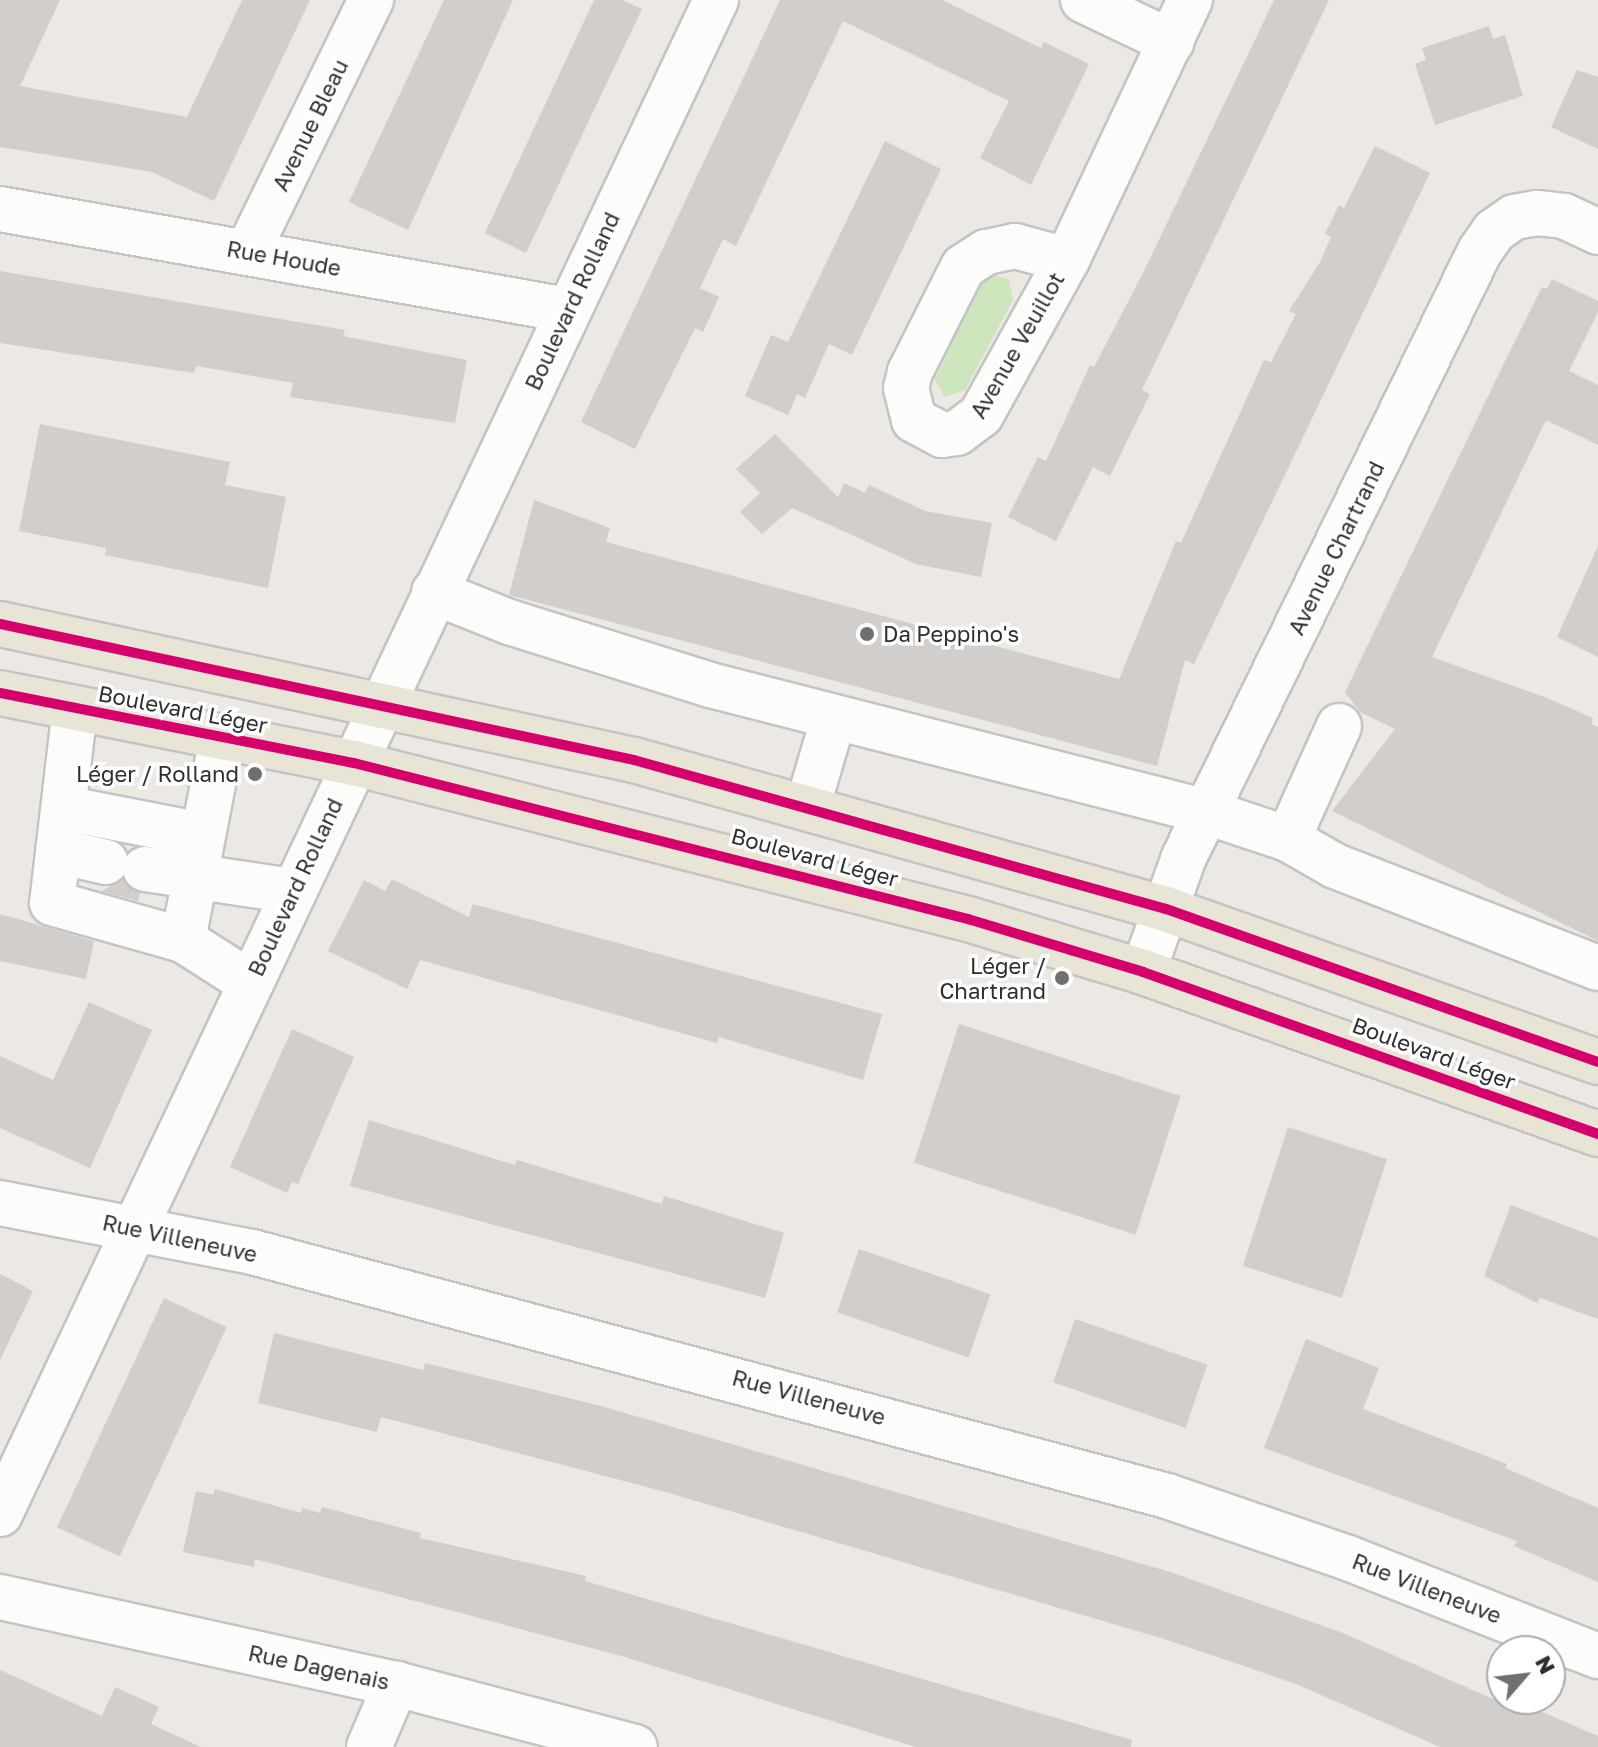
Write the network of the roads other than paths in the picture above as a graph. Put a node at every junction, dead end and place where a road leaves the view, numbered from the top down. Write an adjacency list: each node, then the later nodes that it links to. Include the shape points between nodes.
1 (371, 0): 8 (street, Avenue Bleau)
2 (716, 0): 10 (street, Boulevard Rolland)
3 (1083, 0): 5 (street)
4 (1190, 0): 5 (street, Avenue Veuillot)
5 (1171, 42): 9 (street, Avenue Veuillot)
6 (0, 209): 8 (street, Rue Houde)
7 (1598, 232): 22 (street, Avenue Chartrand, via 1564,216 1537,213 1514,217 1494,231 1480,251)
8 (248, 251): 10 (street, Rue Houde)
9 (1067, 260)
10 (567, 310): 11 (street, Boulevard Rolland)
11 (434, 592): 14 (street, Boulevard Rolland); 16 (street, via 509,622)
12 (0, 624): 14 (main road, Boulevard Léger)
13 (0, 693): 15 (main road, Boulevard Léger)
14 (384, 705): 19 (street, Boulevard Rolland); 21 (main road, Boulevard Léger, via 634,760)
15 (75, 708): 18 (main road, Boulevard Léger); 20 (street)
16 (833, 720): 21 (street); 22 (street)
17 (1339, 726): 24 (street)
18 (222, 737): 19 (main road, Boulevard Léger); 23 (street)
19 (354, 763): 27 (street, Boulevard Rolland); 31 (main road, Boulevard Léger, via 793,872)
20 (64, 808): 23 (street); 25 (street)
21 (807, 808): 28 (main road, Boulevard Léger)
22 (1207, 812): 24 (street); 28 (street, Avenue Chartrand)
23 (202, 835): 26 (street)
24 (1288, 839): 30 (street, via 1335,866)
25 (58, 851): 26 (street); 29 (street, via 52,903)
26 (193, 880): 27 (street); 29 (street)
27 (292, 891): 32 (street, Boulevard Rolland)
28 (1166, 909): 31 (street, Avenue Chartrand); 33 (main road, Boulevard Léger)
29 (183, 940): 32 (street)
30 (1598, 968)
31 (1143, 972): 34 (main road, Boulevard Léger)
32 (249, 982): 36 (street, Boulevard Rolland)
33 (1598, 1062)
34 (1598, 1134)
35 (0, 1203): 36 (street, Rue Villeneuve)
36 (135, 1227): 37 (street, Boulevard Rolland); 39 (street, Rue Villeneuve, via 663,1358 1167,1496 1348,1558)
37 (0, 1514)
38 (0, 1597): 40 (street, Rue Dagenais)
39 (1598, 1656)
40 (396, 1684): 41 (street); 42 (street, Rue Dagenais)
41 (369, 1747)
42 (635, 1747)

